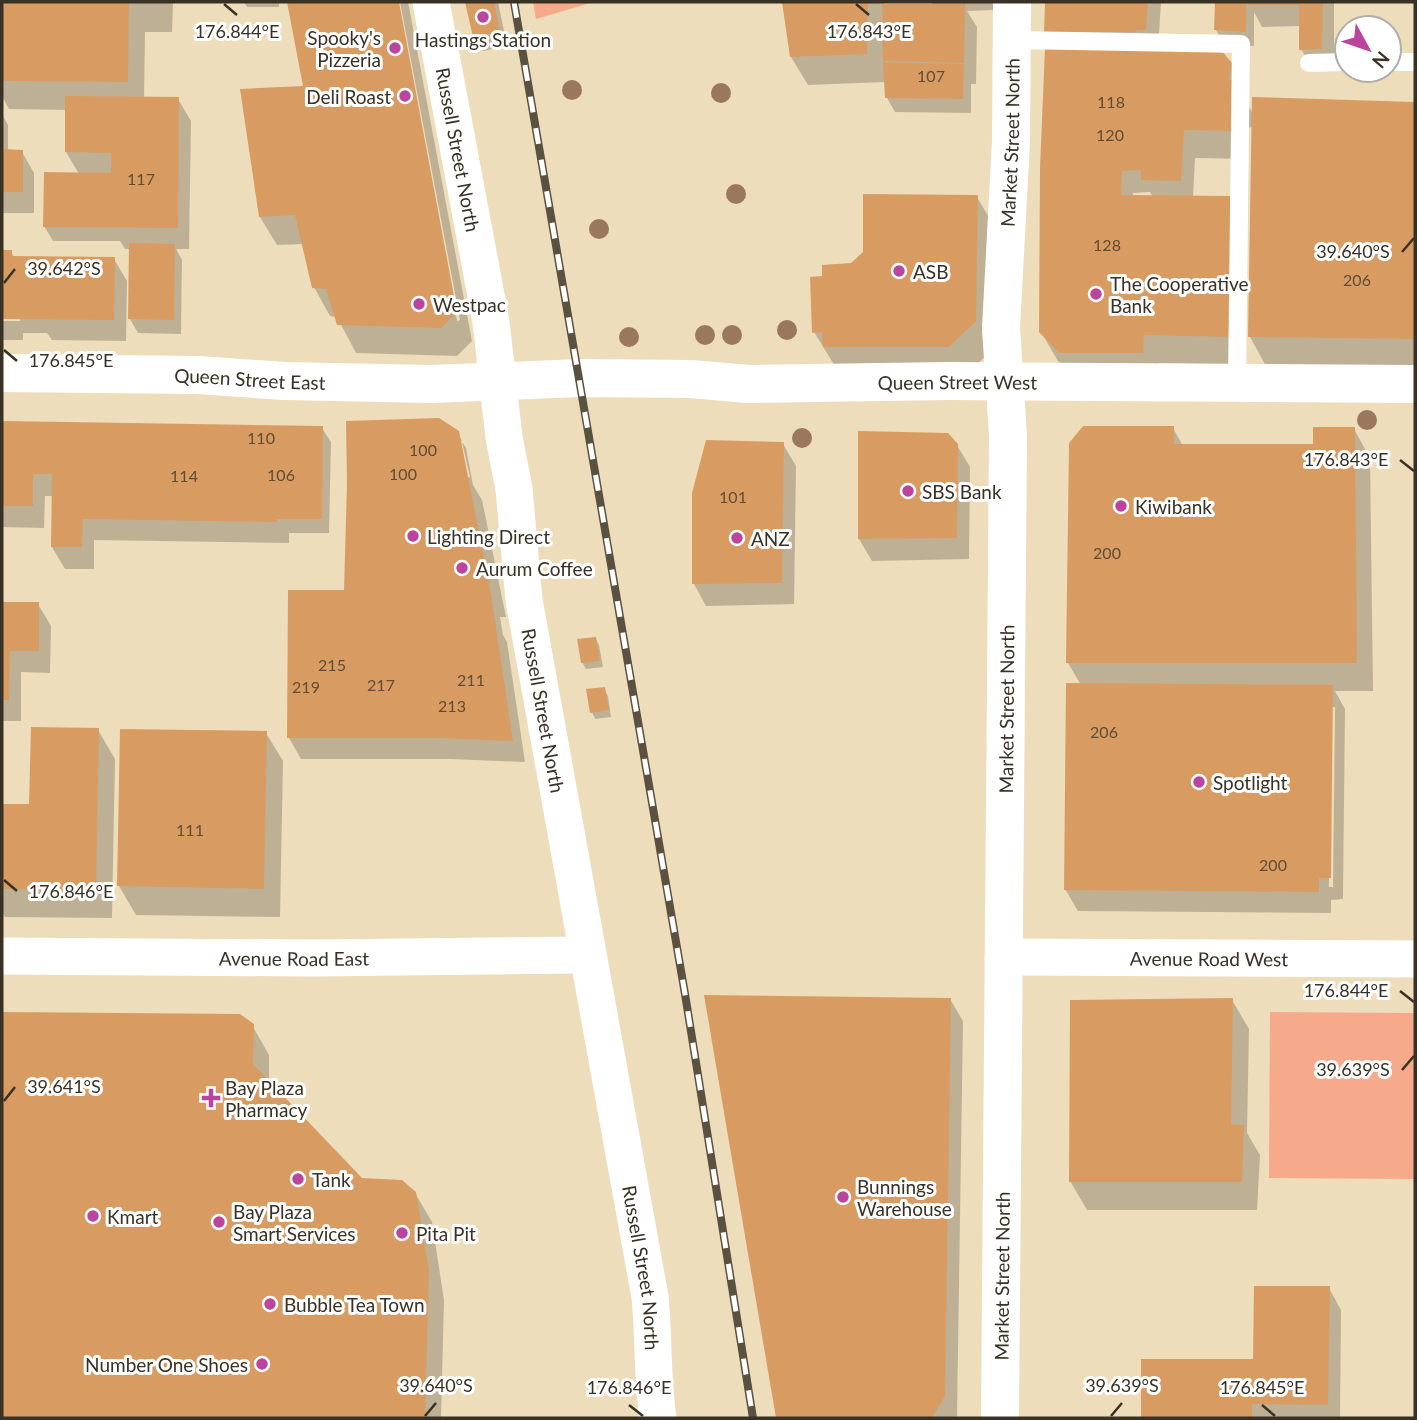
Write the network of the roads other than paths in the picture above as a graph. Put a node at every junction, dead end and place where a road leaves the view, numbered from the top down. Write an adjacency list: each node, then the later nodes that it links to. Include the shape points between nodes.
1 (431, 2): 7 (street, Russell Street North)
2 (1012, 2): 3 (street, Market Street North)
3 (1012, 40): 8 (street, Market Street North, via 1001,328); 9 (lane, via 1241,44)
4 (1309, 62): 5 (lane)
5 (1333, 62)
6 (2, 373): 7 (street, Queen Street East, via 432,384)
7 (498, 381): 8 (street, Queen Street West); 11 (street, Russell Street North, via 524,600)
8 (1005, 382): 9 (street, Queen Street West); 13 (street, Market Street North)
9 (1237, 383): 10 (street, Queen Street West)
10 (1415, 384)
11 (587, 954): 12 (street, Avenue Road East); 15 (street, Russell Street North, via 650,1297)
12 (2, 956)
13 (1003, 957): 14 (street, Avenue Road West); 16 (street, Market Street North)
14 (1415, 959)
15 (658, 1418)
16 (1000, 1418)

